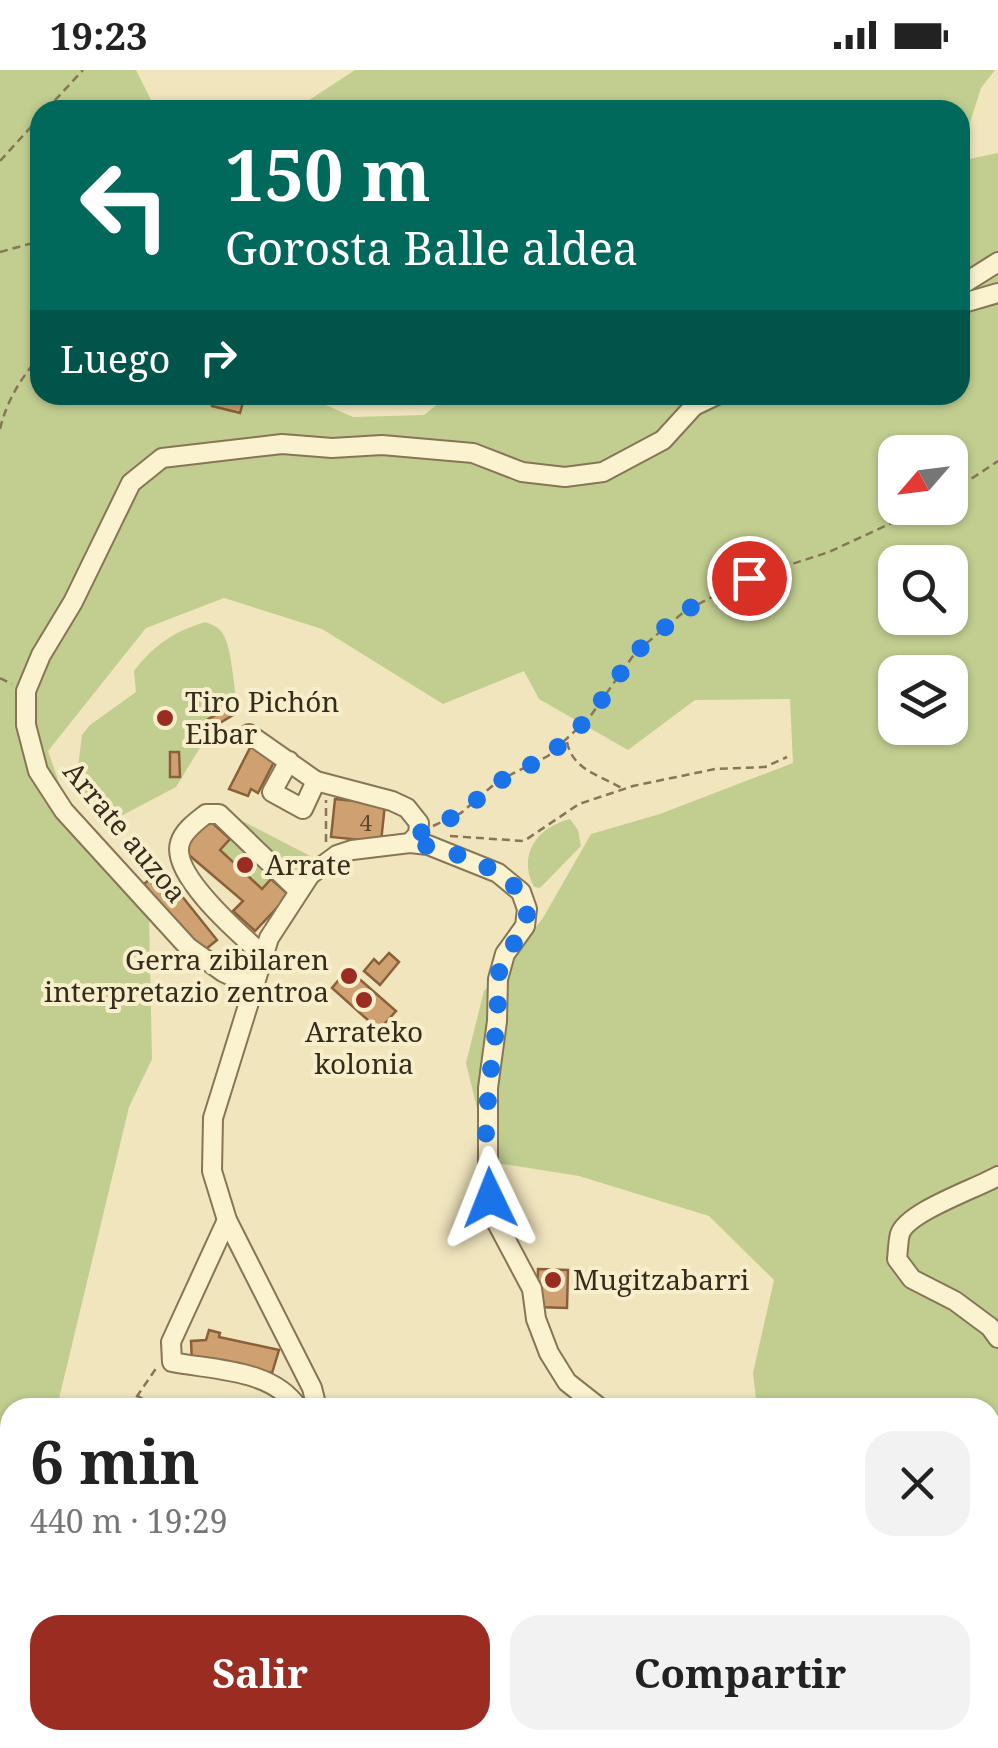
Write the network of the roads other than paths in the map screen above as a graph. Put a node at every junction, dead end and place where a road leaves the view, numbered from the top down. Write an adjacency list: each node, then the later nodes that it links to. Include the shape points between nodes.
1 (998, 262): 2 (street)
2 (970, 280)
3 (998, 294): 4 (street)
4 (970, 301)
5 (696, 405): 12 (street, Arrate auzoa, via 663,440 602,472 522,472 473,452 282,444 162,458 131,483 40,655 26,691 26,726 38,771 64,810 188,947)
6 (249, 734): 7 (street)
7 (289, 761): 8 (street); 8 (street, via 272,792 304,808)
8 (321, 784): 9 (street, via 408,808)
9 (422, 837): 10 (street, via 352,850 310,875); 18 (street, via 498,873 521,892 527,909 526,926 498,979 488,1188 532,1289 549,1354)
10 (298, 891): 11 (street); 11 (street, via 219,814 206,814 178,845 192,882 226,922)
11 (266, 946): 12 (street)
12 (253, 986): 14 (street, via 213,1118 212,1171)
13 (998, 1176): 15 (street, via 912,1216 900,1231 897,1259 912,1279 955,1301)
14 (227, 1220): 16 (street, via 171,1342 172,1362 256,1377); 17 (street)
15 (998, 1338)
16 (290, 1398)
17 (314, 1398)
18 (587, 1398)

